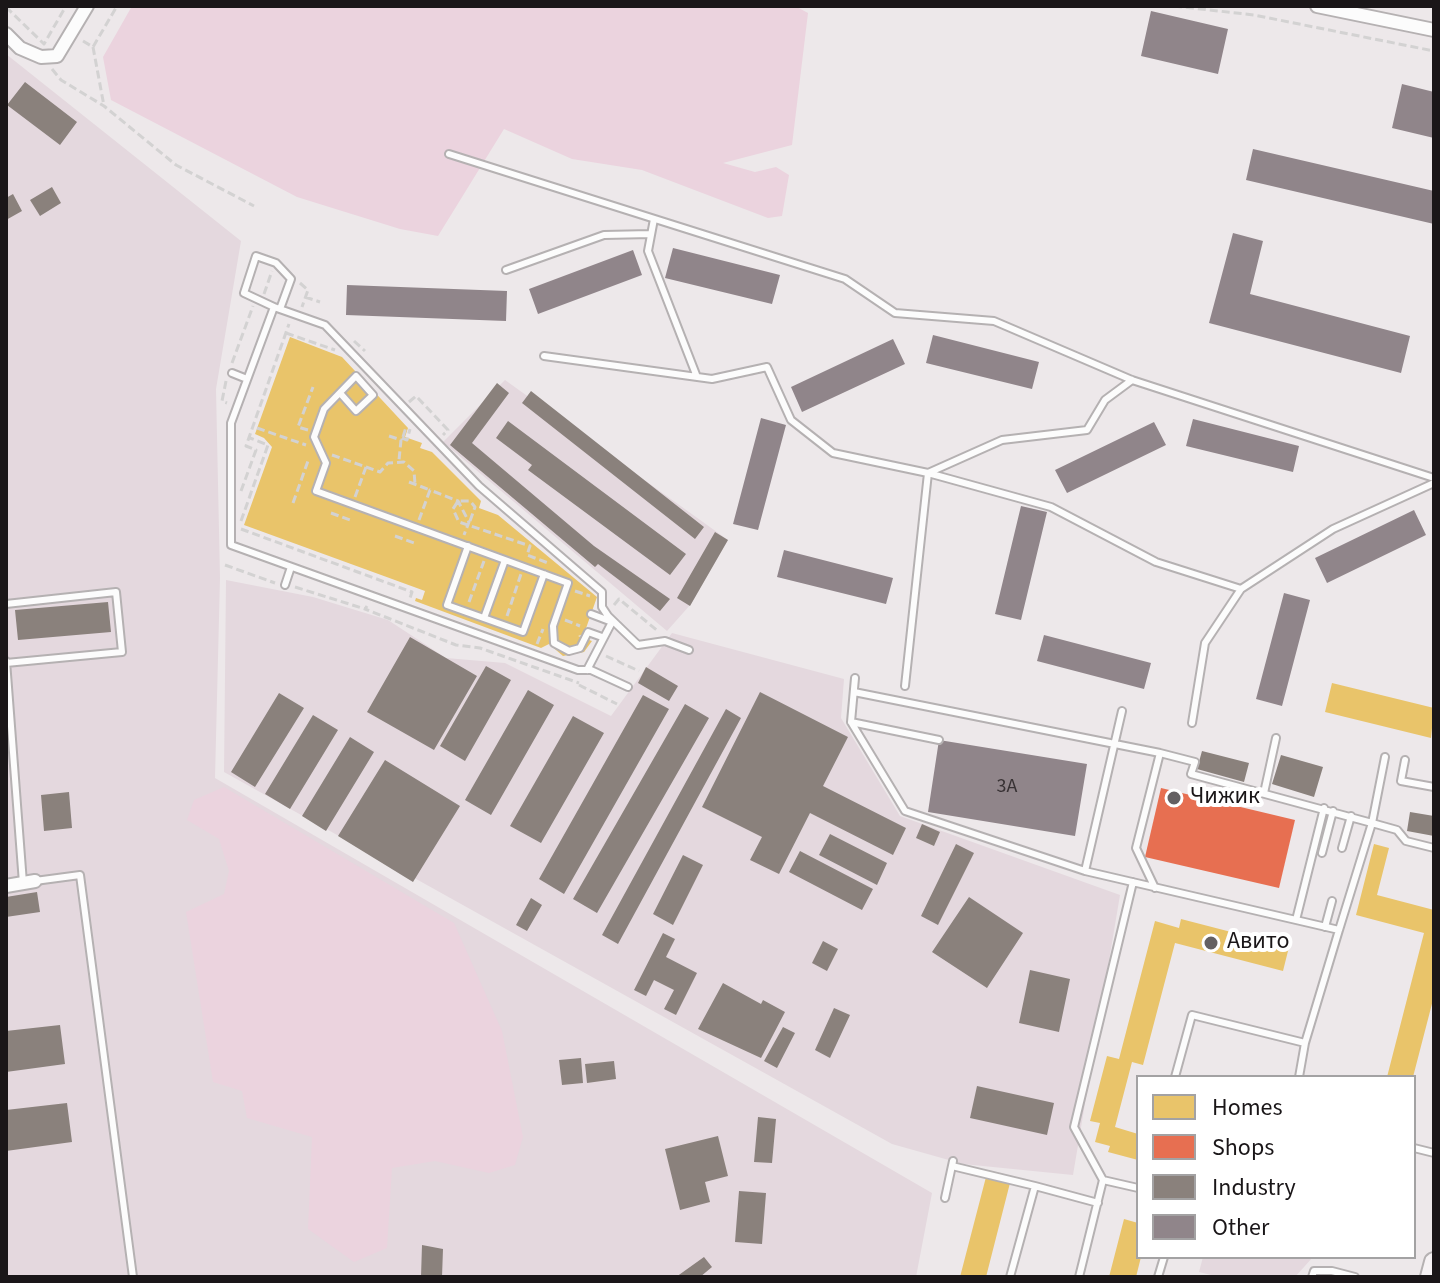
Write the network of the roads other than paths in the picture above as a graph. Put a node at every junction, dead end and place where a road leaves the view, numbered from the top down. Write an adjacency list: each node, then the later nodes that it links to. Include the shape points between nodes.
1 (87, 6): 4 (street, via 57,56 41,57 20,48)
2 (1317, 6): 3 (street)
3 (1434, 30)
4 (6, 34)
5 (449, 154): 6 (lane)
6 (654, 219): 7 (lane); 14 (lane, via 845,279 895,313 994,321)
7 (651, 234): 8 (lane, via 604,235); 12 (lane, via 648,251)
8 (506, 270)
9 (275, 309): 9 (lane, via 291,279 275,263 256,256 244,293); 13 (lane); 27 (lane, via 325,325 479,486 602,592 602,607)
10 (544, 356): 12 (lane)
11 (232, 370): 13 (lane)
12 (697, 377): 16 (lane, via 712,379 767,367 791,420 833,453)
13 (247, 379): 20 (lane, via 231,423 231,545)
14 (1132, 380): 16 (lane, via 1105,400 1087,430 1002,440); 17 (lane)
15 (340, 393): 15 (lane, via 356,411 373,395 356,376); 18 (lane, via 324,409 315,433 326,463 316,491)
16 (928, 473): 23 (lane, via 1051,507 1156,562); 33 (lane)
17 (1434, 481): 23 (lane, via 1333,529)
18 (464, 545): 19 (lane); 26 (lane, via 447,605)
19 (505, 560): 21 (lane); 26 (lane)
20 (291, 567): 22 (lane); 31 (lane)
21 (544, 574): 26 (lane, via 523,632); 28 (lane, via 568,583 553,626 554,643 569,651 580,648 588,632)
22 (285, 585)
23 (1241, 589): 38 (lane, via 1205,643)
24 (6, 604): 30 (lane, via 116,592 122,652)
25 (591, 614): 27 (lane)
26 (484, 618)
27 (612, 622): 28 (lane); 29 (lane, via 638,645 665,641)
28 (602, 637): 31 (lane)
29 (689, 650)
30 (6, 662): 55 (lane)
31 (585, 674): 34 (lane)
32 (855, 678): 35 (lane)
33 (905, 686)
34 (628, 687)
35 (854, 692): 37 (lane); 41 (lane)
36 (1122, 711): 41 (lane)
37 (851, 722): 40 (lane); 54 (lane, via 905,811)
38 (1192, 723)
39 (1276, 738): 46 (lane)
40 (939, 740)
41 (1115, 743): 42 (lane); 54 (lane)
42 (1160, 753): 46 (lane, via 1195,762 1191,774); 58 (lane, via 1136,848)
43 (1385, 757): 50 (lane)
44 (1405, 760): 45 (lane, via 1401,781)
45 (1434, 787)
46 (1264, 793): 47 (lane)
47 (1324, 808): 48 (lane); 60 (lane)
48 (1333, 811): 49 (lane); 53 (lane)
49 (1351, 816): 50 (lane); 51 (lane)
50 (1372, 823): 52 (lane); 62 (lane)
51 (1342, 848)
52 (1434, 848)
53 (1322, 853)
54 (1085, 871): 56 (lane)
55 (29, 882): 57 (street); 72 (lane, via 80,875)
56 (1133, 882): 58 (lane); 66 (lane, via 1074,1127)
57 (6, 886)
58 (1155, 888): 60 (lane)
59 (1332, 901): 61 (lane)
60 (1296, 920): 61 (lane)
61 (1325, 927): 62 (lane)
62 (1339, 930): 63 (lane)
63 (1305, 1043): 64 (lane, via 1192,1015); 65 (lane)
64 (1176, 1075)
65 (1299, 1075)
66 (1103, 1180): 68 (lane); 70 (lane)
67 (1035, 1186): 69 (lane, via 952,1163); 70 (lane); 73 (lane)
68 (1136, 1188)
69 (945, 1198)
70 (1098, 1203): 74 (lane)
71 (1434, 1262): 77 (main road)
72 (133, 1277)
73 (1010, 1277)
74 (1079, 1277)
75 (1312, 1277): 76 (lane, via 1314,1271 1332,1271)
76 (1355, 1277)
77 (1430, 1277)

